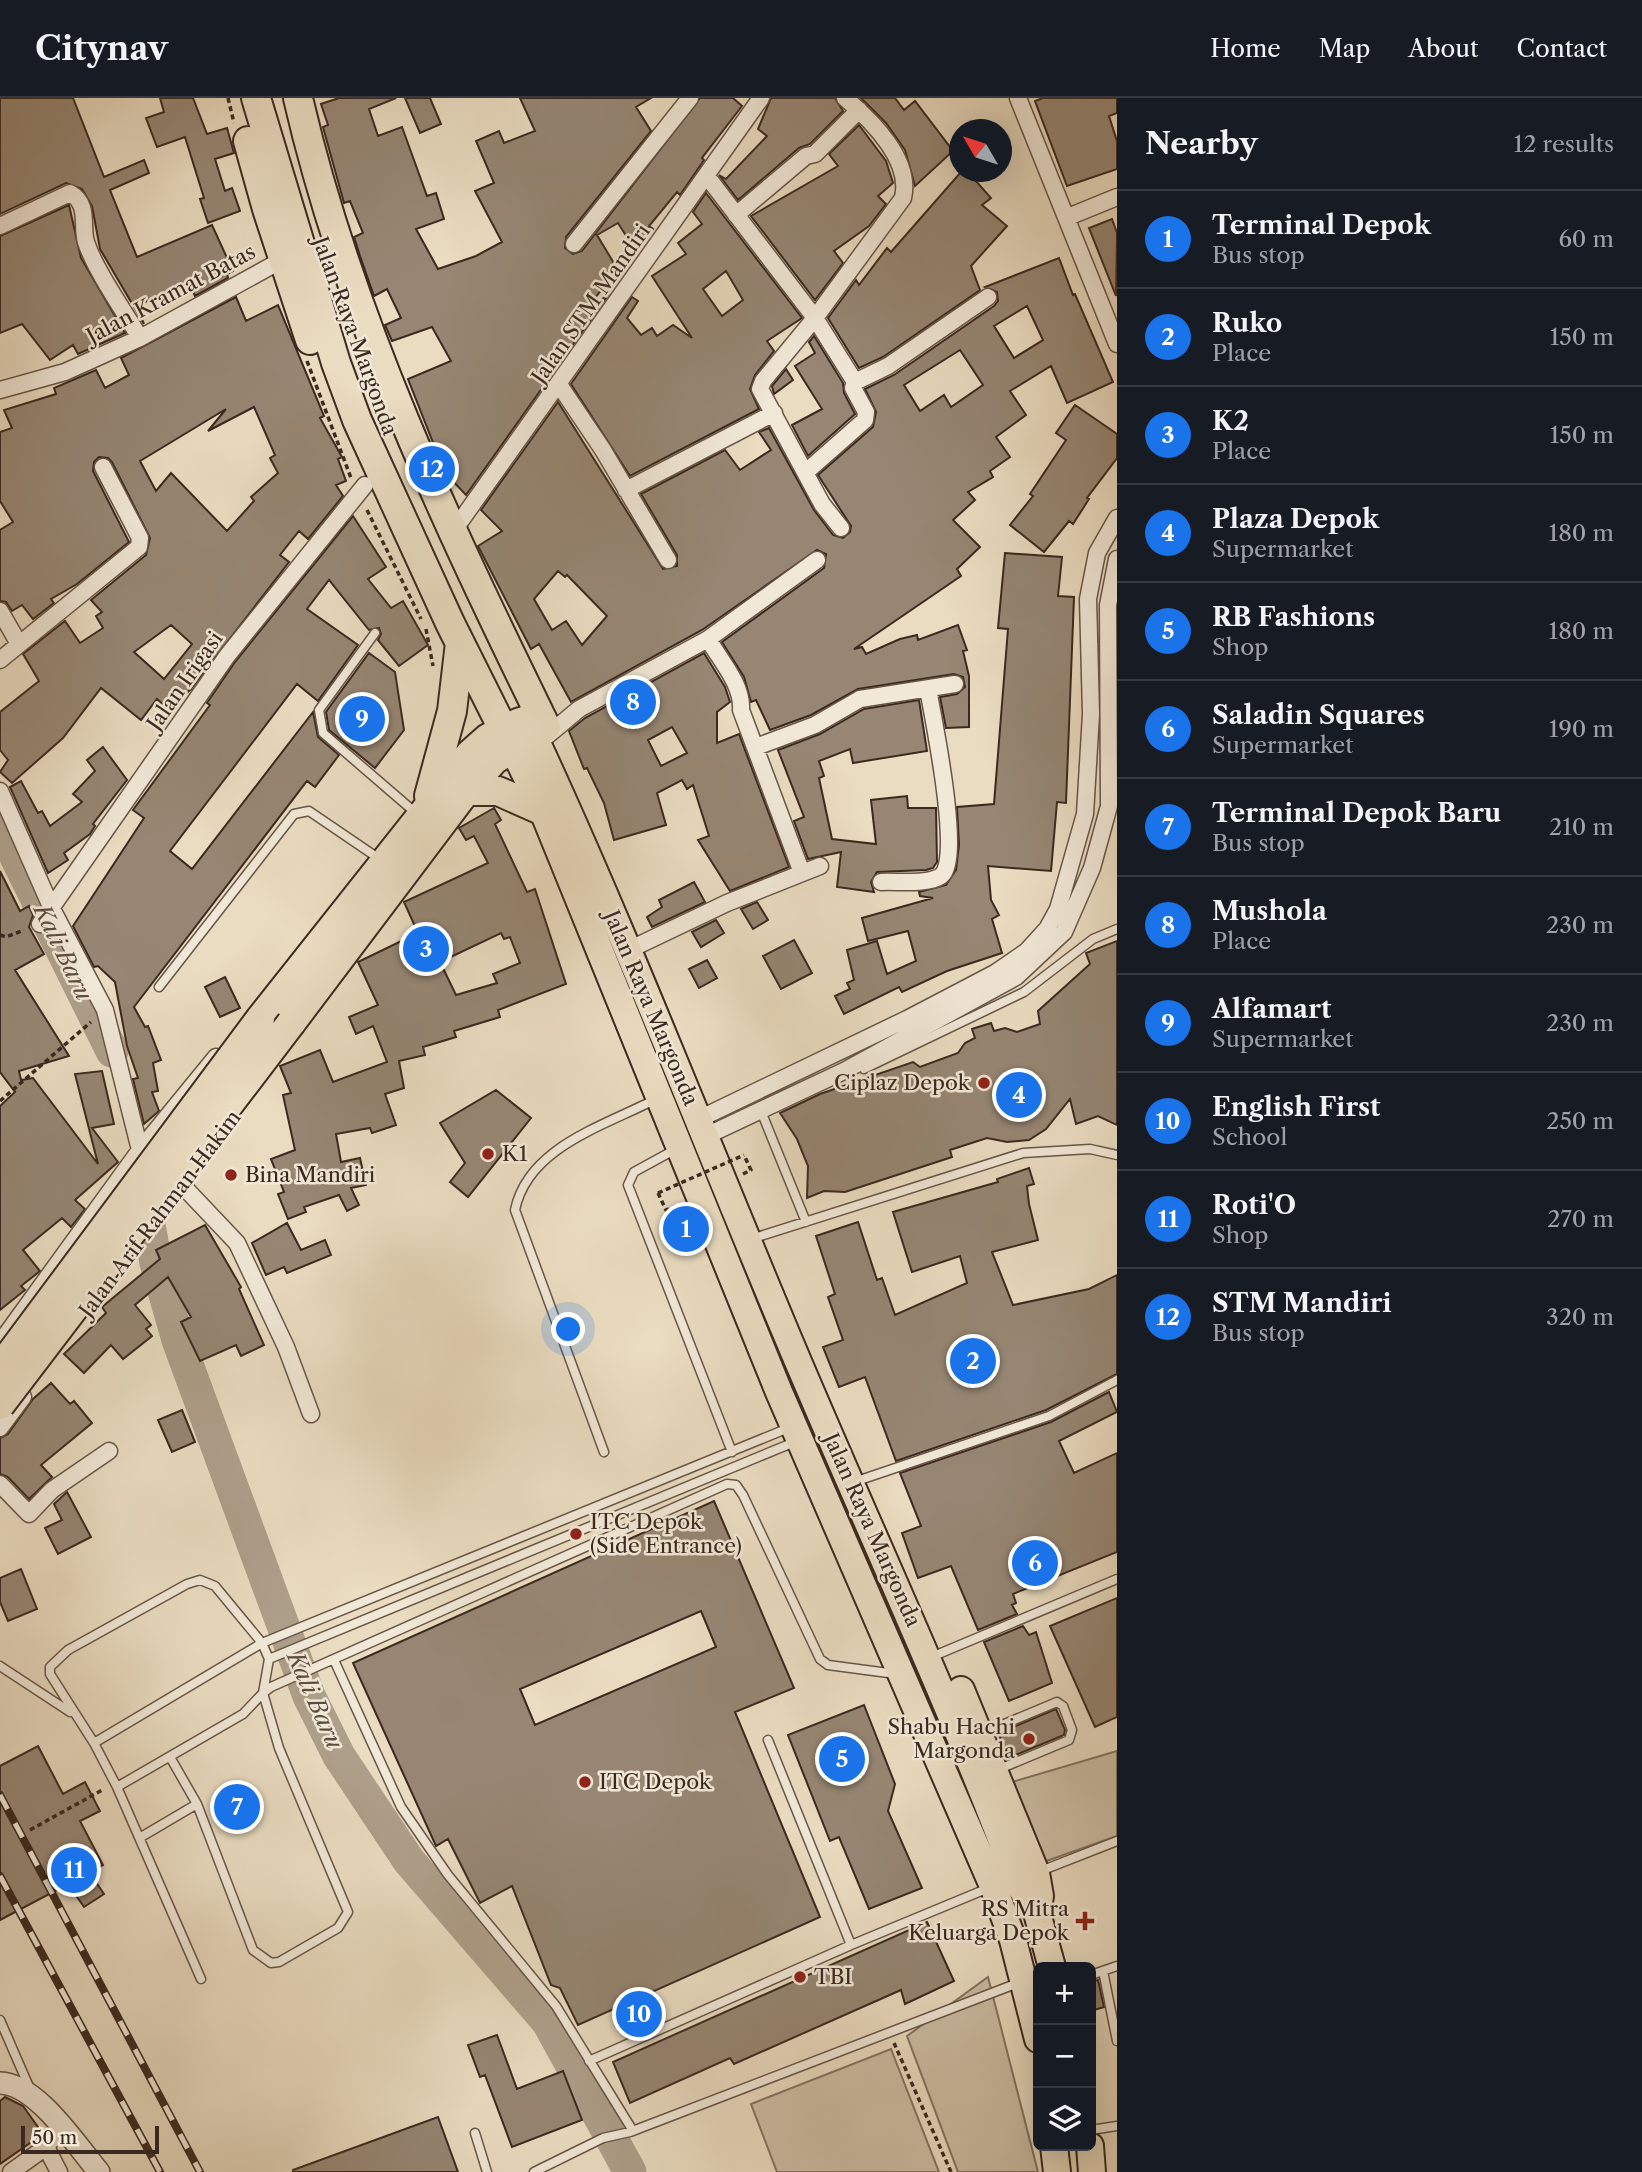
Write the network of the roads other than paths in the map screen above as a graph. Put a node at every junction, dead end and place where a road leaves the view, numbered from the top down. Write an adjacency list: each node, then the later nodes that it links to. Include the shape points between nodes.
1 (690, 98): 12 (street)
2 (845, 98): 6 (street)
3 (1018, 98): 10 (street)
4 (752, 102): 7 (street, Jalan STM Mandiri)
5 (260, 103): 13 (highway, Jalan Raya Margonda); 19 (highway, Jalan Raya Margonda); 30 (highway, Jalan Raya Margonda, via 315,223 387,407)
6 (859, 110): 9 (street, via 815,154 806,156); 15 (street, via 891,147 905,188 895,210)
7 (706, 175): 9 (street); 21 (street, Jalan STM Mandiri)
8 (1117, 197): 10 (street)
9 (736, 215): 15 (street)
10 (1068, 217): 16 (street)
11 (0, 226): 17 (street, via 74,195 85,213 87,244)
12 (574, 244)
13 (282, 260): 17 (street, Jalan Kramat Batas); 19 (highway, Jalan Raya Margonda)
14 (988, 297): 20 (street, via 888,366)
15 (815, 318): 20 (street); 23 (street, via 763,381 760,389)
16 (1114, 325): 18 (street)
17 (140, 338): 22 (street, Jalan Kramat Batas, via 65,372)
18 (1117, 344)
19 (320, 362): 26 (highway, Jalan Raya Margonda); 36 (highway, Jalan Raya Margonda, via 380,474)
20 (855, 382): 25 (street, via 865,420)
21 (560, 386): 27 (street); 30 (street, Jalan STM Mandiri)
22 (0, 390)
23 (774, 413): 25 (street); 27 (street)
24 (103, 467): 38 (street, via 140,538 139,547)
25 (806, 472): 29 (street)
26 (361, 489): 36 (highway, Jalan Raya Margonda, via 421,598); 57 (street, Jalan Irigasi, via 227,656)
27 (626, 490): 32 (street)
28 (1117, 517): 41 (street, via 1097,553 1088,599)
29 (841, 528)
30 (445, 538): 44 (highway, Jalan Raya Margonda)
31 (1117, 559): 40 (street, via 1108,605)
32 (668, 560)
33 (817, 560): 37 (street)
34 (0, 611): 38 (street)
35 (374, 632): 49 (lane, via 319,710 320,724 323,733)
36 (455, 633): 44 (highway, Jalan Raya Margonda); 49 (highway, via 452,711)
37 (708, 639): 44 (street, via 579,709); 45 (street, via 737,685 741,710)
38 (19, 644): 39 (street)
39 (0, 660)
40 (1112, 675): 41 (street); 51 (street, via 1109,806)
41 (1091, 680): 52 (street, via 1090,765)
42 (955, 684): 43 (street)
43 (928, 689): 45 (street, via 860,699 814,725); 56 (street, via 949,823 947,868 941,876 928,879)
44 (530, 730): 47 (highway, Jalan Arif Rahman Hakim); 48 (main road, Jalan Raya Margonda); 49 (highway, Jalan Arif Rahman Hakim, via 470,754); 59 (main road, Jalan Raya Margonda); 65 (main road, Jalan Raya Margonda)
45 (756, 747): 55 (street)
46 (0, 791): 57 (street)
47 (466, 791): 48 (highway, via 498,791); 62 (highway, Jalan Arif Rahman Hakim)
48 (543, 811): 63 (main road, Jalan Raya Margonda)
49 (422, 812): 53 (highway, Jalan Arif Rahman Hakim)
50 (1117, 822): 51 (street)
51 (1102, 833): 52 (street); 60 (street, via 1071,922)
52 (1081, 837): 60 (street, via 1058,909)
53 (383, 862): 61 (lane, via 309,811 294,814); 62 (highway, Jalan Arif Rahman Hakim)
54 (820, 866): 55 (street)
55 (802, 873): 59 (street)
56 (881, 882)
57 (46, 917): 67 (street, via 105,1010)
58 (1117, 929): 64 (lane, via 1093,939 1042,981 1014,997)
59 (639, 945): 65 (main road, Jalan Raya Margonda)
60 (1029, 958): 65 (street, via 907,1019)
61 (159, 987)
62 (301, 987): 67 (street, Jalan Arif Rahman Hakim, via 228,1042); 69 (street, Jalan Arif Rahman Hakim, via 267,1071); 73 (highway, Jalan Arif Rahman Hakim, bridge, via 260,1019); 75 (highway, Jalan Arif Rahman Hakim, bridge, via 291,1023)
63 (658, 1098): 66 (main road, Jalan Raya Margonda); 80 (lane, via 547,1156 521,1186 515,1210)
64 (764, 1115): 65 (lane); 70 (lane)
65 (710, 1130): 71 (main road, Jalan Raya Margonda)
66 (679, 1148): 78 (main road, Jalan Raya Margonda); 81 (lane, via 634,1172 628,1185)
67 (140, 1150): 72 (street, Jalan Arif Rahman Hakim)
68 (1117, 1155): 70 (lane, via 1090,1149 1023,1153)
69 (183, 1185): 76 (street, via 237,1243); 77 (street, Jalan Arif Rahman Hakim)
70 (806, 1222): 71 (lane)
71 (755, 1238): 82 (main road, Jalan Raya Margonda)
72 (0, 1343)
73 (0, 1368)
74 (1117, 1380): 82 (lane, via 1049,1416)
75 (0, 1405)
76 (311, 1413)
77 (0, 1429)
78 (797, 1433): 81 (lane); 87 (lane); 90 (main road, Jalan Raya Margonda)
79 (109, 1451): 83 (street, via 52,1490 29,1514)
80 (604, 1452)
81 (732, 1452): 85 (lane)
82 (858, 1481): 86 (main road, Jalan Raya Margonda)
83 (0, 1483)
84 (1117, 1579): 86 (lane)
85 (261, 1643): 87 (lane); 92 (lane, via 215,1586 200,1580 187,1584 55,1659 50,1674); 95 (lane)
86 (937, 1655): 93 (main road, Jalan Raya Margonda); 104 (main road, Jalan Raya Margonda, via 1018,1883)
87 (269, 1660): 91 (lane)
88 (334, 1660): 90 (lane, via 727,1484 736,1485 743,1495 820,1659 828,1665); 91 (lane); 116 (lane, via 401,1807 448,1875 556,2006)
89 (0, 1666): 92 (lane)
90 (899, 1674): 103 (main road, Jalan Raya Margonda)
91 (263, 1693): 96 (lane, via 243,1714); 99 (lane, via 279,1748 346,1906 347,1918 338,1928 279,1962 263,1960 253,1950)
92 (74, 1715): 95 (lane)
93 (979, 1734): 97 (main road, Jalan Raya Margonda); 97 (lane, via 1057,1703 1063,1706 1072,1730 1069,1740)
94 (768, 1740): 105 (lane)
95 (94, 1743): 98 (lane)
96 (170, 1757): 98 (lane); 99 (lane)
97 (995, 1771): 102 (main road, Jalan Raya Margonda)
98 (116, 1785): 100 (lane)
99 (197, 1804): 100 (lane)
100 (141, 1837): 110 (lane)
101 (1117, 1842): 102 (lane)
102 (1035, 1873): 104 (main road, Jalan Raya Margonda, via 1040,1896)
103 (993, 1886): 105 (lane); 111 (main road, Jalan Raya Margonda)
104 (1037, 1913): 106 (main road, Jalan Raya Margonda)
105 (851, 1945): 116 (lane)
106 (1051, 1962)
107 (1117, 1966): 108 (lane)
108 (1103, 1971): 109 (lane); 115 (lane)
109 (1096, 1973)
110 (201, 1979)
111 (1024, 1980): 113 (main road, Jalan Raya Margonda); 122 (lane)
112 (0, 2020): 114 (lane)
113 (1035, 2025)
114 (4, 2039): 118 (lane)
115 (1117, 2041)
116 (589, 2061): 122 (lane)
117 (0, 2082): 118 (street, via 18,2085)
118 (32, 2095): 120 (street)
119 (1117, 2126): 121 (lane)
120 (61, 2127): 124 (street); 129 (street)
121 (1096, 2129)
122 (632, 2131): 131 (lane, via 603,2138)
123 (475, 2133): 130 (lane)
124 (46, 2147): 127 (street); 128 (street)
125 (1055, 2151): 132 (main road)
126 (1091, 2151): 133 (main road)
127 (11, 2172)
128 (60, 2172)
129 (99, 2172)
130 (487, 2172)
131 (534, 2172)
132 (1057, 2172)
133 (1093, 2172)

